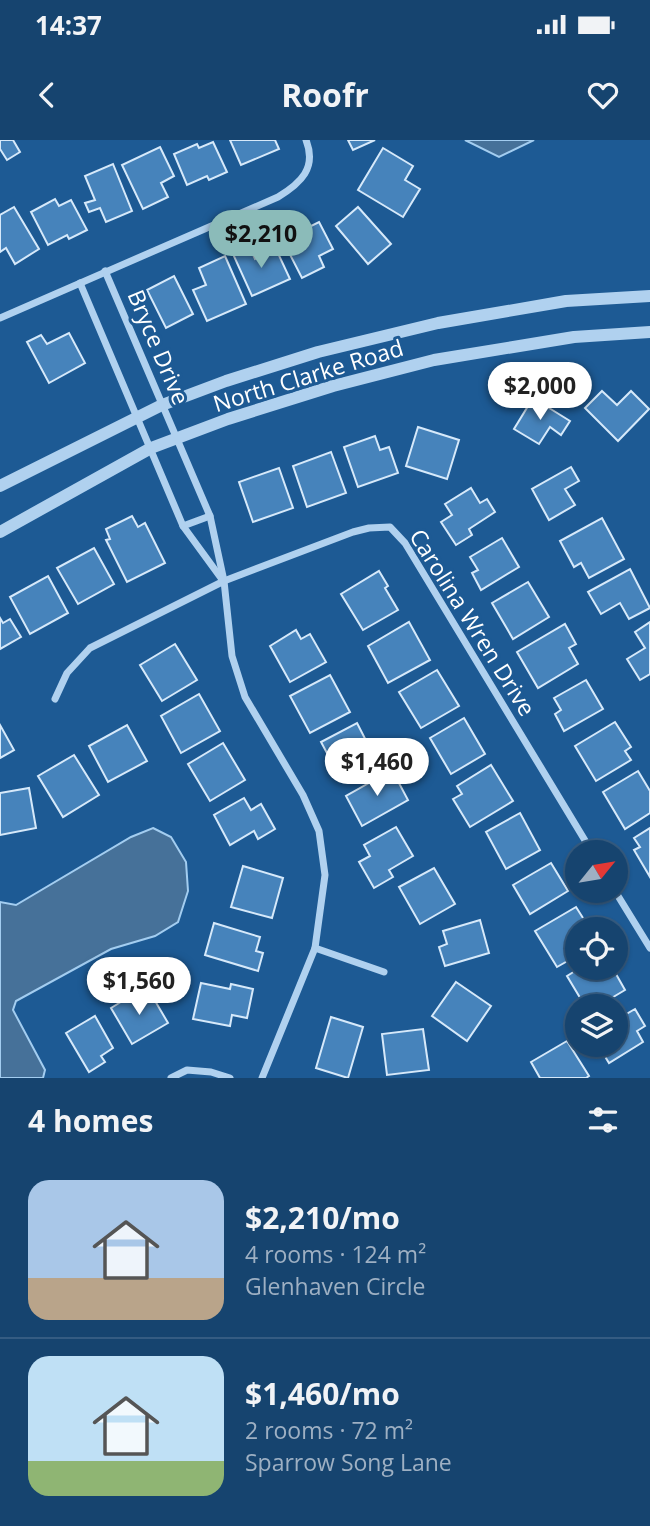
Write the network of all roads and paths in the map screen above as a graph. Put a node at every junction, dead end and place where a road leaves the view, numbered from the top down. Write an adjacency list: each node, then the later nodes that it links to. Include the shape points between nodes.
1 (306, 140): 2 (street, via 310,151 306,175 294,188)
2 (105, 271): 3 (street); 7 (street, Bryce Drive)
3 (80, 283): 5 (street); 8 (street, Bryce Drive)
4 (650, 296): 7 (street, North Clarke Road, via 566,301 438,323 318,352)
5 (0, 318)
6 (650, 332): 9 (street, North Clarke Road, via 574,337 434,360 333,386)
7 (162, 405): 8 (street, North Clarke Road); 9 (street, Bryce Drive)
8 (137, 417): 10 (street, Bryce Drive); 11 (street, North Clarke Road)
9 (177, 438): 10 (street, North Clarke Road); 12 (street, Bryce Drive)
10 (151, 448): 13 (street, Bryce Drive); 14 (street, North Clarke Road)
11 (0, 486)
12 (210, 516): 13 (street); 15 (street, Bryce Drive)
13 (183, 526): 15 (street, Bryce Drive)
14 (0, 532)
15 (224, 581): 16 (street, via 90,648 66,673); 17 (street, Carolina Wren Drive, via 354,532 390,527 405,543); 19 (street, Bryce Drive, via 232,656 245,697 319,831 325,874)
16 (55, 699)
17 (585, 840)
18 (622, 903): 20 (street)
19 (315, 948): 21 (street); 24 (street, Bryce Drive)
20 (650, 948)
21 (384, 972)
22 (171, 1078): 23 (street, via 187,1070)
23 (230, 1078)
24 (262, 1078)

